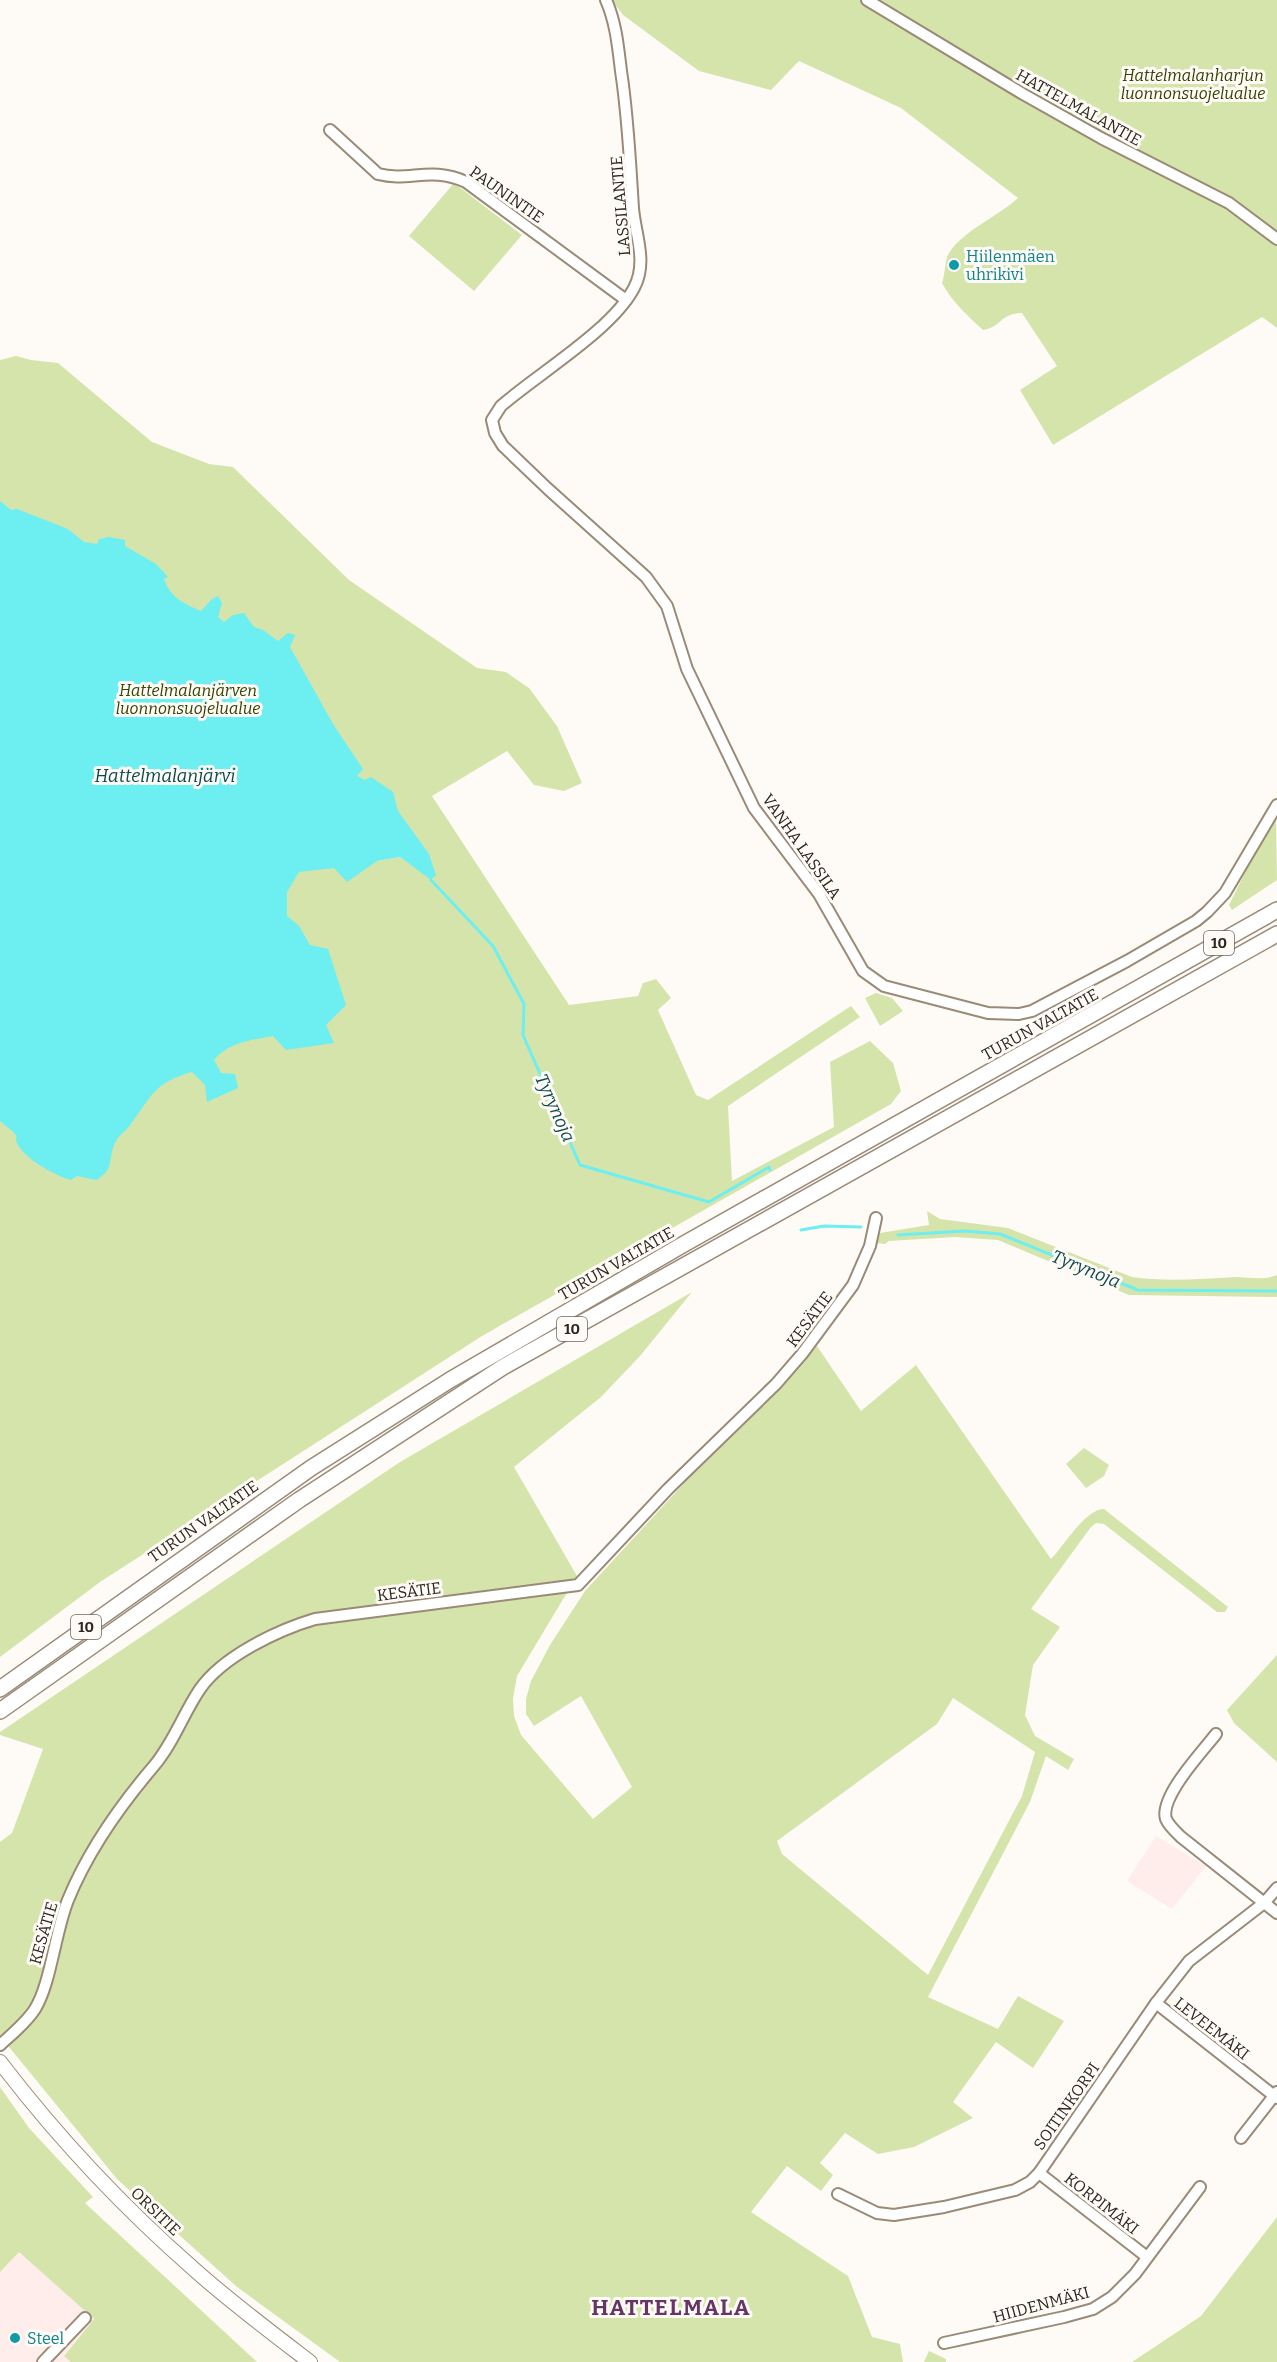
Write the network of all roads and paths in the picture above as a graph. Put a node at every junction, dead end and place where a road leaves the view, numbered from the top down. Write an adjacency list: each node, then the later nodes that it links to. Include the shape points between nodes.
1 (606, 0): 5 (street, LASSILANTIE, via 615,25 640,247 636,284)
2 (867, 0): 4 (street, HATTELMALANTIE, via 1101,138 1229,203)
3 (330, 130): 5 (street, PAUNINTIE, via 378,174 432,173 466,182)
4 (1277, 239)
5 (627, 300): 6 (street, LASSILANTIE, via 604,325 501,405)
6 (492, 420): 7 (street, VANHA LASSILA, via 503,446 654,587 667,606 687,669 754,808 819,894 863,971 884,986 988,1013 1032,1011 1127,961 1207,912 1225,893)
7 (1277, 805)
8 (1277, 910): 11 (highway, TURUN VALTATIE / 10, via 450,1380 311,1468)
9 (1277, 934): 14 (highway, 10, via 503,1367 300,1500)
10 (876, 1218): 20 (street, KESÄTIE, via 870,1246 853,1285 802,1354 578,1585 315,1619 290,1626 260,1642 201,1687 163,1754 112,1819 86,1861 60,1924 36,2008)
11 (45, 1656): 12 (highway); 13 (highway, TURUN VALTATIE / 10)
12 (0, 1679)
13 (0, 1689)
14 (0, 1711)
15 (1216, 1734): 17 (street, via 1177,1785 1168,1801 1166,1818 1181,1837)
16 (1277, 1888): 17 (street, SOITINKORPI)
17 (1264, 1903): 18 (street); 19 (street, SOITINKORPI, via 1189,1961)
18 (1277, 1913)
19 (1156, 2004): 22 (street, LEVEEMÄKI); 24 (street, SOITINKORPI)
20 (0, 2045)
21 (0, 2062): 31 (main road, ORSITIE, via 70,2147 130,2210 196,2272)
22 (1276, 2095): 23 (street)
23 (1241, 2138)
24 (1039, 2173): 26 (street, SOITINKORPI, via 1015,2190 894,2215 877,2213); 27 (street, KORPIMÄKI)
25 (1200, 2187): 27 (street, HIIDENMÄKI)
26 (838, 2194)
27 (1147, 2257): 29 (street, HIIDENMÄKI, via 1112,2297 1093,2309)
28 (85, 2318): 30 (street)
29 (944, 2343)
30 (43, 2362)
31 (310, 2362)

